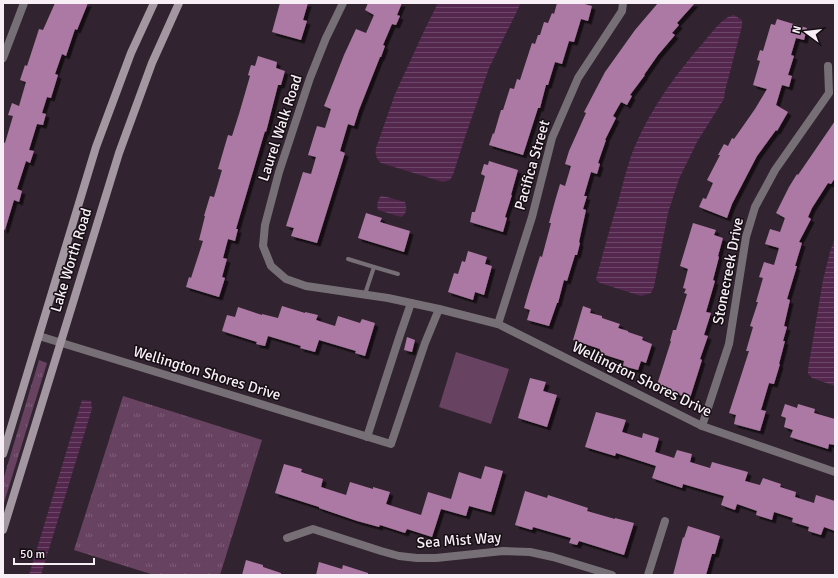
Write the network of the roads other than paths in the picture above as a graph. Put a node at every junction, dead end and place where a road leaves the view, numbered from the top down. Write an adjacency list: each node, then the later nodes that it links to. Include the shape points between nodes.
1 (24, 3): 6 (street)
2 (154, 3): 16 (street, Lake Worth Road, via 131,53 96,147)
3 (179, 3): 17 (street, Lake Worth Road, via 152,63 119,152)
4 (343, 3): 9 (street, Laurel Walk Road, via 310,78 264,225 263,246)
5 (623, 3): 15 (street, Pacifica Street, via 622,11 578,78 552,138 532,217)
6 (3, 58)
7 (828, 66): 18 (street, Stonecreek Drive, via 829,93 775,170 755,207 746,237 729,344)
8 (348, 259): 10 (lane)
9 (271, 266): 12 (street, Wellington Shores Drive, via 286,279 306,286)
10 (374, 267): 11 (lane); 12 (lane)
11 (398, 274)
12 (365, 295): 13 (street, Wellington Shores Drive)
13 (411, 303): 14 (street, Wellington Shores Drive); 19 (street)
14 (439, 309): 15 (street, Wellington Shores Drive); 19 (street, Wellington Shores Drive, via 391,444)
15 (498, 324): 18 (street, Wellington Shores Drive)
16 (39, 336): 17 (street, Wellington Shores Drive); 20 (street, Lake Worth Road)
17 (60, 342): 19 (street, Wellington Shores Drive); 23 (street, Lake Worth Road)
18 (702, 426): 21 (street, Wellington Shores Drive)
19 (367, 437)
20 (3, 454)
21 (835, 472)
22 (665, 521): 26 (street)
23 (3, 530)
24 (287, 538): 25 (street, Sea Mist Way, via 313,529 381,551 417,558 503,551 530,552 554,556)
25 (612, 575)
26 (648, 575)

